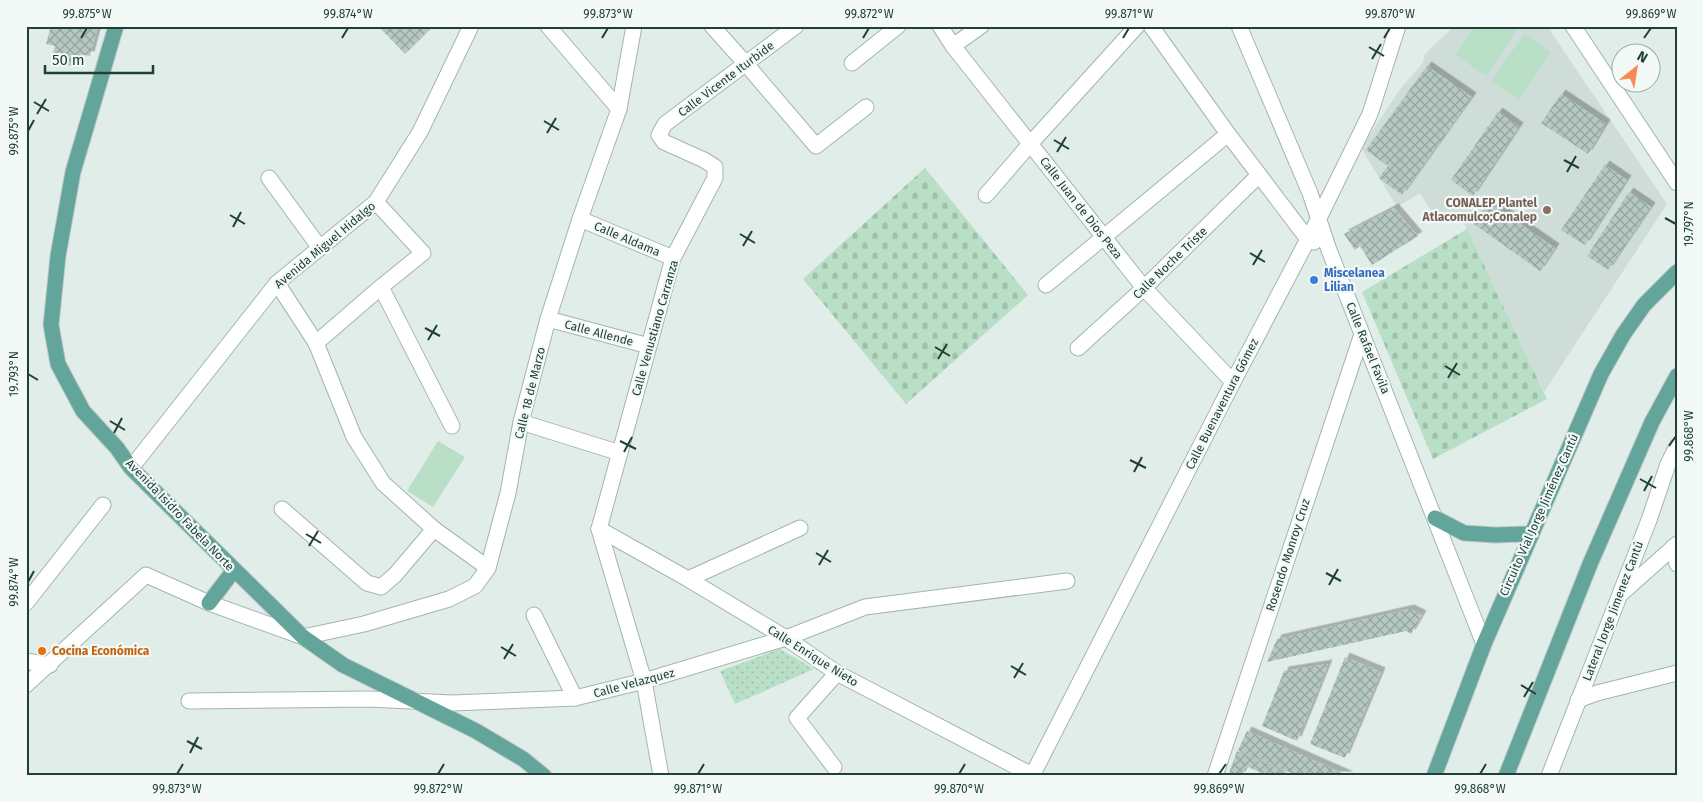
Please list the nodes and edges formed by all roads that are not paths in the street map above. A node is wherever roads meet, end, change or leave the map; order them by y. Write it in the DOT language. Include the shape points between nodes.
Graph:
graph roads {
  1 [pos="116,26"];
  2 [pos="471,26"];
  3 [pos="548,26"];
  4 [pos="634,26"];
  5 [pos="712,26"];
  6 [pos="796,26"];
  7 [pos="898,26"];
  8 [pos="940,26"];
  9 [pos="981,26"];
  10 [pos="1137,26"];
  11 [pos="1151,26"];
  12 [pos="1239,26"];
  13 [pos="1398,26"];
  14 [pos="1573,26"];
  15 [pos="953,46"];
  16 [pos="852,63"];
  17 [pos="746,64"];
  18 [pos="866,107"];
  19 [pos="619,108"];
  20 [pos="1228,134"];
  21 [pos="659,135"];
  22 [pos="1030,144"];
  23 [pos="1259,175"];
  24 [pos="269,178"];
  25 [pos="1677,183"];
  26 [pos="986,195"];
  27 [pos="376,202"];
  28 [pos="580,219"];
  29 [pos="1318,220"];
  30 [pos="1104,238"];
  31 [pos="1307,238"];
  32 [pos="320,248"];
  33 [pos="1328,250"];
  34 [pos="673,258"];
  35 [pos="1677,272"];
  36 [pos="277,283"];
  37 [pos="1046,285"];
  38 [pos="381,287"];
  39 [pos="1144,288"];
  40 [pos="548,320"];
  41 [pos="1362,334"];
  42 [pos="316,343"];
  43 [pos="649,346"];
  44 [pos="1078,348"];
  45 [pos="1677,376"];
  46 [pos="1233,382"];
  47 [pos="521,422"];
  48 [pos="452,426"];
  49 [pos="1677,446"];
  50 [pos="620,453"];
  51 [pos="131,468"];
  52 [pos="102,505"];
  53 [pos="282,509"];
  54 [pos="1435,518"];
  55 [pos="434,528"];
  56 [pos="800,528"];
  57 [pos="599,529"];
  58 [pos="1530,534"];
  59 [pos="1675,546"];
  60 [pos="1677,564"];
  61 [pos="488,568"];
  62 [pos="234,570"];
  63 [pos="688,579"];
  64 [pos="1067,581"];
  65 [pos="1619,596"];
  66 [pos="26,603"];
  67 [pos="209,603"];
  68 [pos="534,615"];
  69 [pos="303,637"];
  70 [pos="786,638"];
  71 [pos="1484,644"];
  72 [pos="26,661"];
  73 [pos="50,665"];
  74 [pos="837,673"];
  75 [pos="1677,673"];
  76 [pos="644,681"];
  77 [pos="26,685"];
  78 [pos="575,698"];
  79 [pos="1578,700"];
  80 [pos="189,701"];
  81 [pos="415,701"];
  82 [pos="834,767"];
  83 [pos="1032,775"];
  84 [pos="544,776"];
  85 [pos="660,776"];
  86 [pos="1215,776"];
  87 [pos="1434,776"];
  88 [pos="1506,776"];
  89 [pos="1549,776"];
  1 -- 51 [label="main road, Avenida Isidro Fabela Norte" via="73,172 58,256 51,325 58,364 83,411"];
  2 -- 27 [label="street, Avenida Miguel Hidalgo" via="420,132"];
  3 -- 19 [label="street"];
  4 -- 19 [label="street, Calle 18 de Marzo"];
  5 -- 17 [label="street"];
  6 -- 17 [label="street, Calle Vicente Iturbide"];
  7 -- 16 [label="street"];
  8 -- 15 [label="street, Calle Juan de Dios Peza"];
  9 -- 15 [label="street"];
  10 -- 22 [label="street"];
  11 -- 20 [label="street"];
  12 -- 29 [label="street, Calle Rafael Favila" via="1310,193"];
  13 -- 29 [label="street, Calle Buenaventura Gómez" via="1370,114"];
  14 -- 25 [label="street"];
  15 -- 22 [label="street, Calle Juan de Dios Peza"];
  17 -- 18 [label="street" via="816,146"];
  17 -- 21 [label="street, Calle Vicente Iturbide" via="665,124"];
  19 -- 28 [label="street, Calle 18 de Marzo"];
  20 -- 23 [label="street"];
  20 -- 30 [label="street"];
  21 -- 34 [label="street, Calle Venustiano Carranza" via="664,142 715,167 715,178"];
  22 -- 26 [label="street"];
  22 -- 30 [label="street, Calle Juan de Dios Peza"];
  23 -- 31 [label="street"];
  23 -- 39 [label="street, Calle Noche Triste"];
  24 -- 32 [label="street"];
  27 -- 32 [label="street, Avenida Miguel Hidalgo"];
  27 -- 38 [label="street" via="423,253"];
  28 -- 34 [label="street, Calle Aldama"];
  28 -- 40 [label="street, Calle 18 de Marzo"];
  29 -- 31 [label="street, Calle Buenaventura Gómez"];
  29 -- 33 [label="street, Calle Rafael Favila"];
  30 -- 37 [label="street"];
  30 -- 39 [label="street, Calle Juan de Dios Peza"];
  31 -- 33 [label="street"];
  31 -- 46 [label="street, Calle Buenaventura Gómez"];
  32 -- 36 [label="street, Avenida Miguel Hidalgo"];
  33 -- 41 [label="street, Calle Rafael Favila"];
  34 -- 43 [label="street, Calle Venustiano Carranza"];
  35 -- 58 [label="main road, Circuito Vial Jorge Jiménez Cantú" via="1644,305 1601,374"];
  36 -- 42 [label="street"];
  36 -- 51 [label="street, Avenida Miguel Hidalgo"];
  38 -- 42 [label="street"];
  38 -- 48 [label="street"];
  39 -- 44 [label="street, Calle Noche Triste"];
  39 -- 46 [label="street, Calle Juan de Dios Peza"];
  40 -- 43 [label="street, Calle Allende"];
  40 -- 47 [label="street, Calle 18 de Marzo"];
  41 -- 54 [label="street, Calle Rafael Favila"];
  41 -- 86 [label="street, Rosendo Monroy Cruz"];
  42 -- 55 [label="street" via="354,436 383,484"];
  43 -- 50 [label="street, Calle Venustiano Carranza"];
  45 -- 88 [label="main road" via="1652,422 1590,564"];
  46 -- 83 [label="street, Calle Buenaventura Gómez"];
  47 -- 50 [label="street"];
  47 -- 61 [label="street, Calle 18 de Marzo" via="508,493"];
  49 -- 65 [label="street, Lateral Jorge Jimenez Cantú"];
  50 -- 57 [label="street, Calle Venustiano Carranza"];
  51 -- 62 [label="main road, Avenida Isidro Fabela Norte"];
  52 -- 66 [label="street"];
  53 -- 55 [label="street" via="367,583 381,587"];
  54 -- 58 [label="main road" via="1464,533"];
  54 -- 71 [label="street, Calle Rafael Favila"];
  55 -- 61 [label="street"];
  56 -- 63 [label="street"];
  57 -- 63 [label="street, Calle Enrique Nieto"];
  57 -- 76 [label="street"];
  58 -- 71 [label="main road, Circuito Vial Jorge Jiménez Cantú"];
  59 -- 60 [label="street"];
  59 -- 65 [label="street"];
  61 -- 69 [label="street, Calle 18 de Marzo" via="475,586 449,599 364,624"];
  62 -- 67 [label="main road"];
  62 -- 69 [label="main road, Avenida Isidro Fabela Norte"];
  63 -- 70 [label="street, Calle Enrique Nieto"];
  64 -- 70 [label="street, Calle Velazquez" via="865,607"];
  65 -- 79 [label="street, Lateral Jorge Jimenez Cantú"];
  67 -- 69 [label="street"];
  67 -- 73 [label="street" via="146,575"];
  68 -- 78 [label="street"];
  69 -- 81 [label="main road, Avenida Isidro Fabela Norte" via="343,665"];
  70 -- 74 [label="street, Calle Enrique Nieto"];
  70 -- 76 [label="street, Calle Velazquez"];
  71 -- 87 [label="main road, Circuito Vial Jorge Jiménez Cantú"];
  72 -- 73 [label="street"];
  73 -- 77 [label="street"];
  74 -- 82 [label="street" via="797,718"];
  74 -- 83 [label="street, Calle Enrique Nieto"];
  75 -- 79 [label="street"];
  76 -- 78 [label="street, Calle Velazquez"];
  76 -- 85 [label="street"];
  78 -- 81 [label="street, Calle Velazquez" via="452,703"];
  79 -- 89 [label="street, Lateral Jorge Jimenez Cantú"];
  80 -- 81 [label="street, Calle Velazquez"];
  81 -- 84 [label="main road, Avenida Isidro Fabela Norte" via="476,731 523,759"];
}
